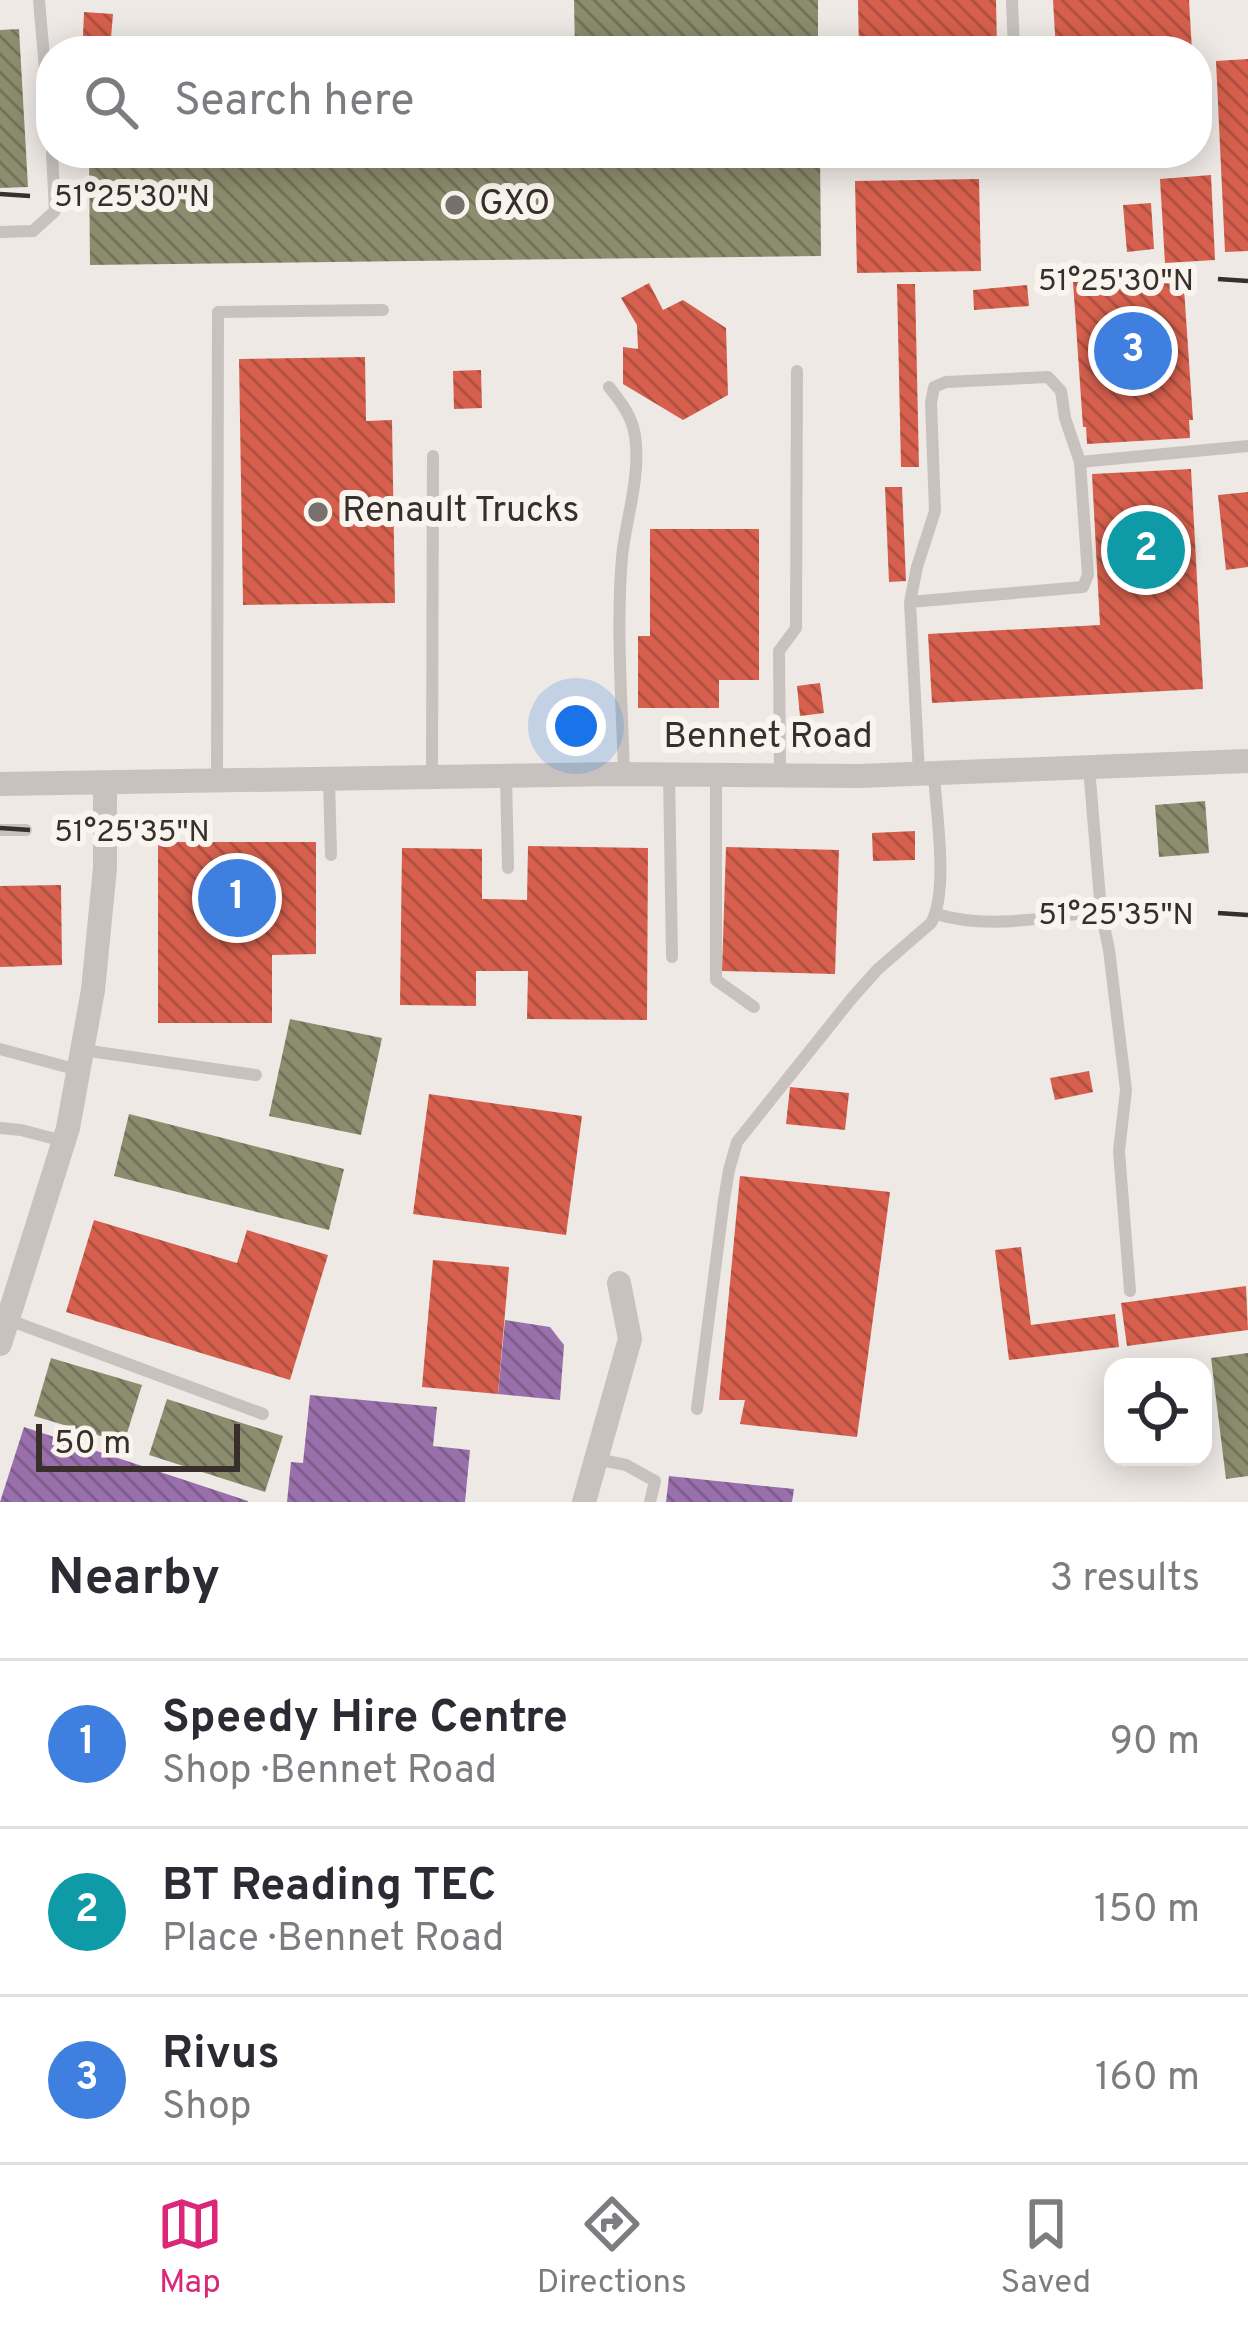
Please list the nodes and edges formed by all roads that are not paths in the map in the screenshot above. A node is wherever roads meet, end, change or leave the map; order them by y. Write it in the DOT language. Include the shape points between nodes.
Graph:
graph roads {
  1 [pos="39,0"];
  2 [pos="1012,0"];
  3 [pos="42,36"];
  4 [pos="1013,36"];
  5 [pos="53,168"];
  6 [pos="0,232"];
  7 [pos="382,310"];
  8 [pos="797,371"];
  9 [pos="609,387"];
  10 [pos="1248,446"];
  11 [pos="433,456"];
  12 [pos="1080,462"];
  13 [pos="910,602"];
  14 [pos="1248,761"];
  15 [pos="1089,767"];
  16 [pos="927,773"];
  17 [pos="624,774"];
  18 [pos="669,774"];
  19 [pos="716,775"];
  20 [pos="780,775"];
  21 [pos="506,776"];
  22 [pos="329,778"];
  23 [pos="432,778"];
  24 [pos="218,780"];
  25 [pos="0,784"];
  26 [pos="105,784"];
  27 [pos="0,830"];
  28 [pos="26,830"];
  29 [pos="331,855"];
  30 [pos="508,868"];
  31 [pos="1101,911"];
  32 [pos="936,914"];
  33 [pos="672,957"];
  34 [pos="754,1007"];
  35 [pos="0,1048"];
  36 [pos="81,1060"];
  37 [pos="256,1075"];
  38 [pos="0,1128"];
  39 [pos="64,1141"];
  40 [pos="619,1283"];
  41 [pos="1130,1291"];
  42 [pos="4,1332"];
  43 [pos="697,1409"];
  44 [pos="263,1414"];
  45 [pos="596,1459"];
  46 [pos="584,1502"];
  47 [pos="650,1502"];
  1 -- 3 [label="lane"];
  2 -- 4 [label="lane"];
  5 -- 6 [label="lane" via="55,212 34,231"];
  7 -- 24 [label="lane" via="218,312"];
  8 -- 20 [label="lane" via="796,628 779,651"];
  9 -- 17 [label="lane" via="625,408 637,454 620,607"];
  10 -- 12 [label="lane"];
  11 -- 23 [label="lane"];
  12 -- 13 [label="lane" via="1083,587"];
  12 -- 13 [label="lane" via="1061,392 1048,377 934,388 935,511"];
  13 -- 16 [label="lane"];
  14 -- 15 [label="street, Bennet Road"];
  15 -- 16 [label="street, Bennet Road"];
  15 -- 31 [label="lane"];
  16 -- 20 [label="street, Bennet Road"];
  16 -- 32 [label="lane" via="940,881"];
  17 -- 18 [label="street, Bennet Road"];
  17 -- 21 [label="street, Bennet Road"];
  18 -- 19 [label="street, Bennet Road"];
  18 -- 33 [label="lane"];
  19 -- 20 [label="street, Bennet Road"];
  19 -- 34 [label="lane" via="716,980"];
  21 -- 23 [label="street, Bennet Road"];
  21 -- 30 [label="lane"];
  22 -- 23 [label="street, Bennet Road"];
  22 -- 24 [label="street, Bennet Road"];
  22 -- 29 [label="lane"];
  24 -- 26 [label="street, Bennet Road"];
  25 -- 26 [label="street, Bennet Road"];
  26 -- 36 [label="street" via="105,868"];
  27 -- 28 [label="lane"];
  31 -- 32 [label="lane" via="989,922"];
  31 -- 41 [label="lane" via="1126,1090 1119,1151"];
  32 -- 43 [label="lane" via="852,998 737,1142"];
  35 -- 36 [label="lane"];
  36 -- 37 [label="lane"];
  36 -- 39 [label="street"];
  38 -- 39 [label="lane"];
  39 -- 42 [label="street"];
  40 -- 45 [label="street" via="630,1339"];
  42 -- 44 [label="lane"];
  45 -- 46 [label="street"];
  45 -- 47 [label="lane" via="655,1481"];
}
